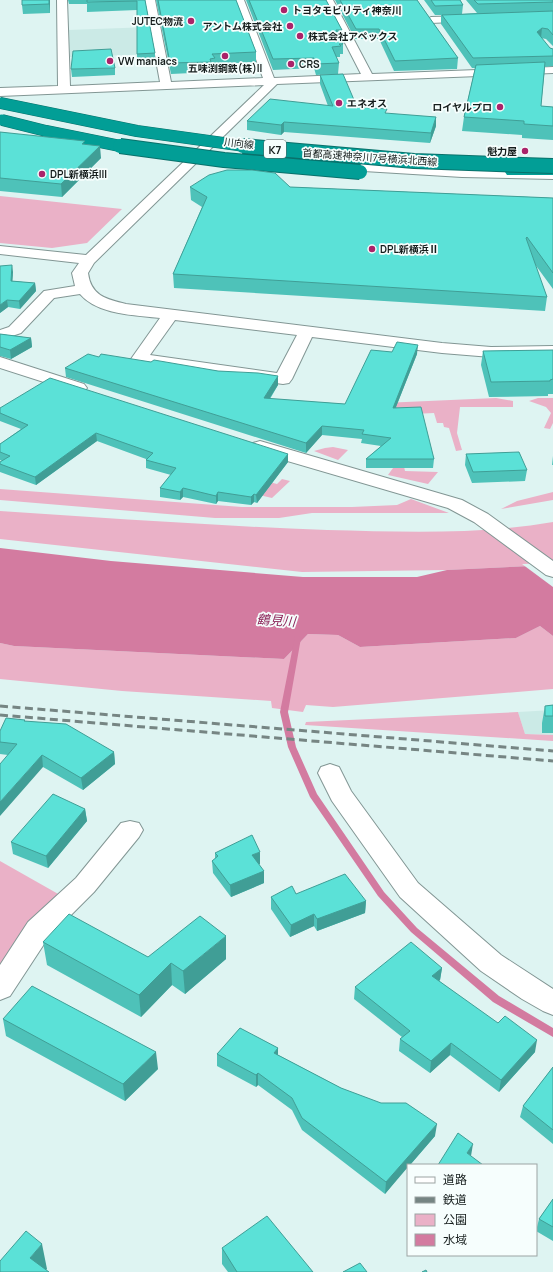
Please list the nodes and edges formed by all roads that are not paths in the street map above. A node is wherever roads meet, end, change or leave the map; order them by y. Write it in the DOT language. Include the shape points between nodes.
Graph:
graph roads {
  1 [pos="62,0"];
  2 [pos="150,0"];
  3 [pos="240,0"];
  4 [pos="328,0"];
  5 [pos="463,6"];
  6 [pos="424,10"];
  7 [pos="431,20"];
  8 [pos="439,32"];
  9 [pos="459,61"];
  10 [pos="553,70"];
  11 [pos="467,74"];
  12 [pos="368,77"];
  13 [pos="270,81"];
  14 [pos="166,86"];
  15 [pos="64,90"];
  16 [pos="0,92"];
  17 [pos="0,102"];
  18 [pos="0,113"];
  19 [pos="0,116"];
  20 [pos="0,120"];
  21 [pos="214,140"];
  22 [pos="201,152"];
  23 [pos="553,164"];
  24 [pos="553,174"];
  25 [pos="553,180"];
  26 [pos="1,252"];
  27 [pos="89,260"];
  28 [pos="83,289"];
  29 [pos="170,314"];
  30 [pos="307,331"];
  31 [pos="0,335"];
  32 [pos="553,350"];
  33 [pos="0,362"];
  34 [pos="97,394"];
  35 [pos="242,442"];
  36 [pos="553,570"];
  37 [pos="330,773"];
  38 [pos="130,830"];
  39 [pos="0,988"];
  40 [pos="553,1003"];
  1 -- 15 [label="street"];
  2 -- 14 [label="street"];
  3 -- 13 [label="street"];
  4 -- 12 [label="street"];
  5 -- 7 [label="street" via="477,19"];
  6 -- 7 [label="street"];
  7 -- 8 [label="street"];
  9 -- 11 [label="street"];
  10 -- 11 [label="street"];
  11 -- 12 [label="street"];
  12 -- 13 [label="street"];
  13 -- 14 [label="street"];
  13 -- 21 [label="street" via="271,85"];
  14 -- 15 [label="street"];
  15 -- 16 [label="street"];
  17 -- 21 [label="street, 川向線" via="106,123"];
  17 -- 23 [label="highway, 首都高速神奈川7号横浜北西線 / K7, bridge" via="133,130 268,149 410,161"];
  18 -- 24 [label="highway, 首都高速神奈川7号横浜北西線 / K7" via="122,138 246,155 405,168"];
  19 -- 22 [label="street, 川向線" via="119,141"];
  20 -- 25 [label="highway, bridge" via="80,140 186,156 297,168 400,175"];
  21 -- 22 [label="street"];
  21 -- 23 [label="street, 川向線" via="375,156"];
  22 -- 24 [label="street, 川向線" via="354,168 448,173"];
  22 -- 27 [label="street"];
  26 -- 27 [label="street"];
  27 -- 28 [label="street" via="80,273"];
  28 -- 29 [label="street" via="88,295 103,303 126,309"];
  28 -- 31 [label="street" via="49,294 15,330"];
  29 -- 30 [label="street"];
  29 -- 30 [label="street" via="139,359 283,378"];
  30 -- 32 [label="street" via="491,352"];
  33 -- 34 [label="street"];
  35 -- 36 [label="street" via="455,504 481,518"];
  37 -- 40 [label="street" via="340,795 409,890 491,963"];
  38 -- 39 [label="street" via="85,885 38,930"];
}
